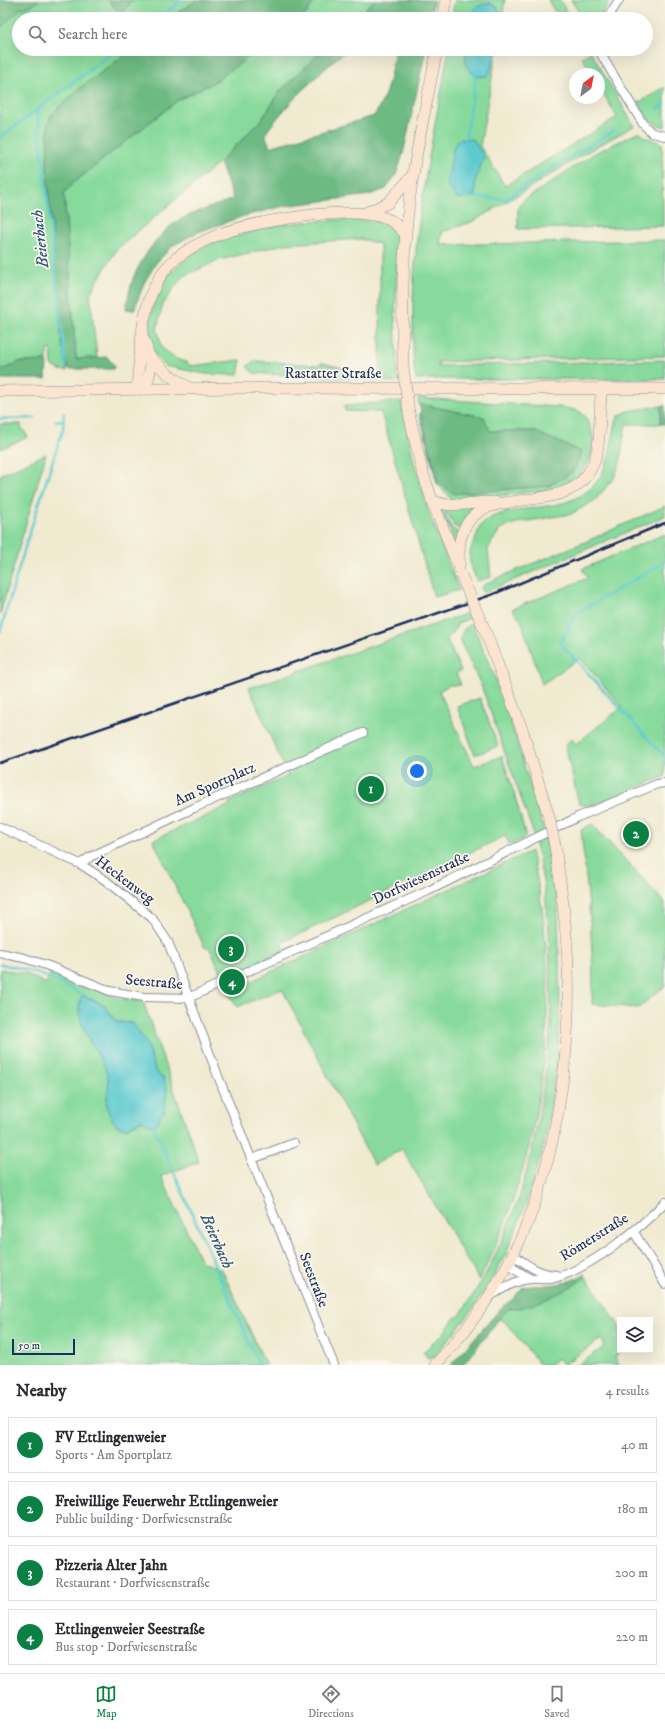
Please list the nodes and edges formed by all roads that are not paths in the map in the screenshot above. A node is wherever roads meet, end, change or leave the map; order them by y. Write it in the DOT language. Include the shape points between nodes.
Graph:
graph roads {
  1 [pos="446,0"];
  2 [pos="619,0"];
  3 [pos="443,12"];
  4 [pos="611,12"];
  5 [pos="436,56"];
  6 [pos="602,56"];
  7 [pos="665,136"];
  8 [pos="413,175"];
  9 [pos="365,213"];
  10 [pos="406,234"];
  11 [pos="143,337"];
  12 [pos="150,357"];
  13 [pos="602,388"];
  14 [pos="141,389"];
  15 [pos="191,389"];
  16 [pos="665,389"];
  17 [pos="0,390"];
  18 [pos="432,500"];
  19 [pos="504,503"];
  20 [pos="460,572"];
  21 [pos="363,733"];
  22 [pos="665,783"];
  23 [pos="0,827"];
  24 [pos="80,864"];
  25 [pos="0,953"];
  26 [pos="188,998"];
  27 [pos="294,1143"];
  28 [pos="252,1159"];
  29 [pos="665,1202"];
  30 [pos="634,1232"];
  31 [pos="512,1257"];
  32 [pos="563,1275"];
  33 [pos="531,1279"];
  34 [pos="665,1284"];
  35 [pos="488,1298"];
  36 [pos="334,1365"];
  37 [pos="435,1365"];
  1 -- 3 [label="main road"];
  2 -- 4 [label="street"];
  5 -- 8 [label="main road, Römerstraße"];
  6 -- 7 [label="street" via="642,124 652,133"];
  8 -- 9 [label="main road" via="388,203"];
  8 -- 10 [label="main road, Römerstraße"];
  9 -- 10 [label="main road" via="389,219 398,224"];
  9 -- 11 [label="main road" via="287,218 221,234 195,246 163,271 144,315"];
  10 -- 18 [label="main road, Römerstraße, bridge" via="402,307 403,366 409,413 421,467"];
  11 -- 12 [label="main road"];
  11 -- 14 [label="main road"];
  12 -- 14 [label="main road" via="150,377"];
  12 -- 15 [label="main road" via="164,371"];
  13 -- 15 [label="main road, Rastatter Straße"];
  13 -- 16 [label="main road, Rastatter Straße"];
  13 -- 19 [label="main road" via="599,405 599,446 583,480 567,491 544,498"];
  14 -- 15 [label="main road, Rastatter Straße"];
  14 -- 17 [label="main road, Rastatter Straße"];
  18 -- 19 [label="main road" via="448,504"];
  18 -- 20 [label="main road, Römerstraße"];
  19 -- 20 [label="main road" via="477,512 469,522 460,540"];
  20 -- 31 [label="main road, Römerstraße, bridge" via="523,732 549,817 566,927 568,1016 560,1098 545,1168"];
  21 -- 24 [label="street, Am Sportplatz" via="194,808"];
  22 -- 26 [label="street, Dorfwiesenstraße" via="578,817 428,891"];
  23 -- 24 [label="street, Heckenweg"];
  24 -- 26 [label="street, Heckenweg" via="105,880 152,918 168,942"];
  25 -- 26 [label="street, Seestraße" via="46,965 110,991 144,997"];
  26 -- 28 [label="street, Seestraße"];
  27 -- 28 [label="street"];
  28 -- 36 [label="street, Seestraße"];
  29 -- 30 [label="street, Römerstraße"];
  30 -- 32 [label="street, Römerstraße"];
  30 -- 34 [label="street"];
  31 -- 32 [label="street" via="540,1272"];
  31 -- 33 [label="street" via="514,1269"];
  31 -- 35 [label="main road, Römerstraße"];
  32 -- 33 [label="street, Römerstraße" via="552,1279"];
  33 -- 35 [label="street, Römerstraße" via="516,1281"];
  35 -- 37 [label="main road, Römerstraße"];
}
